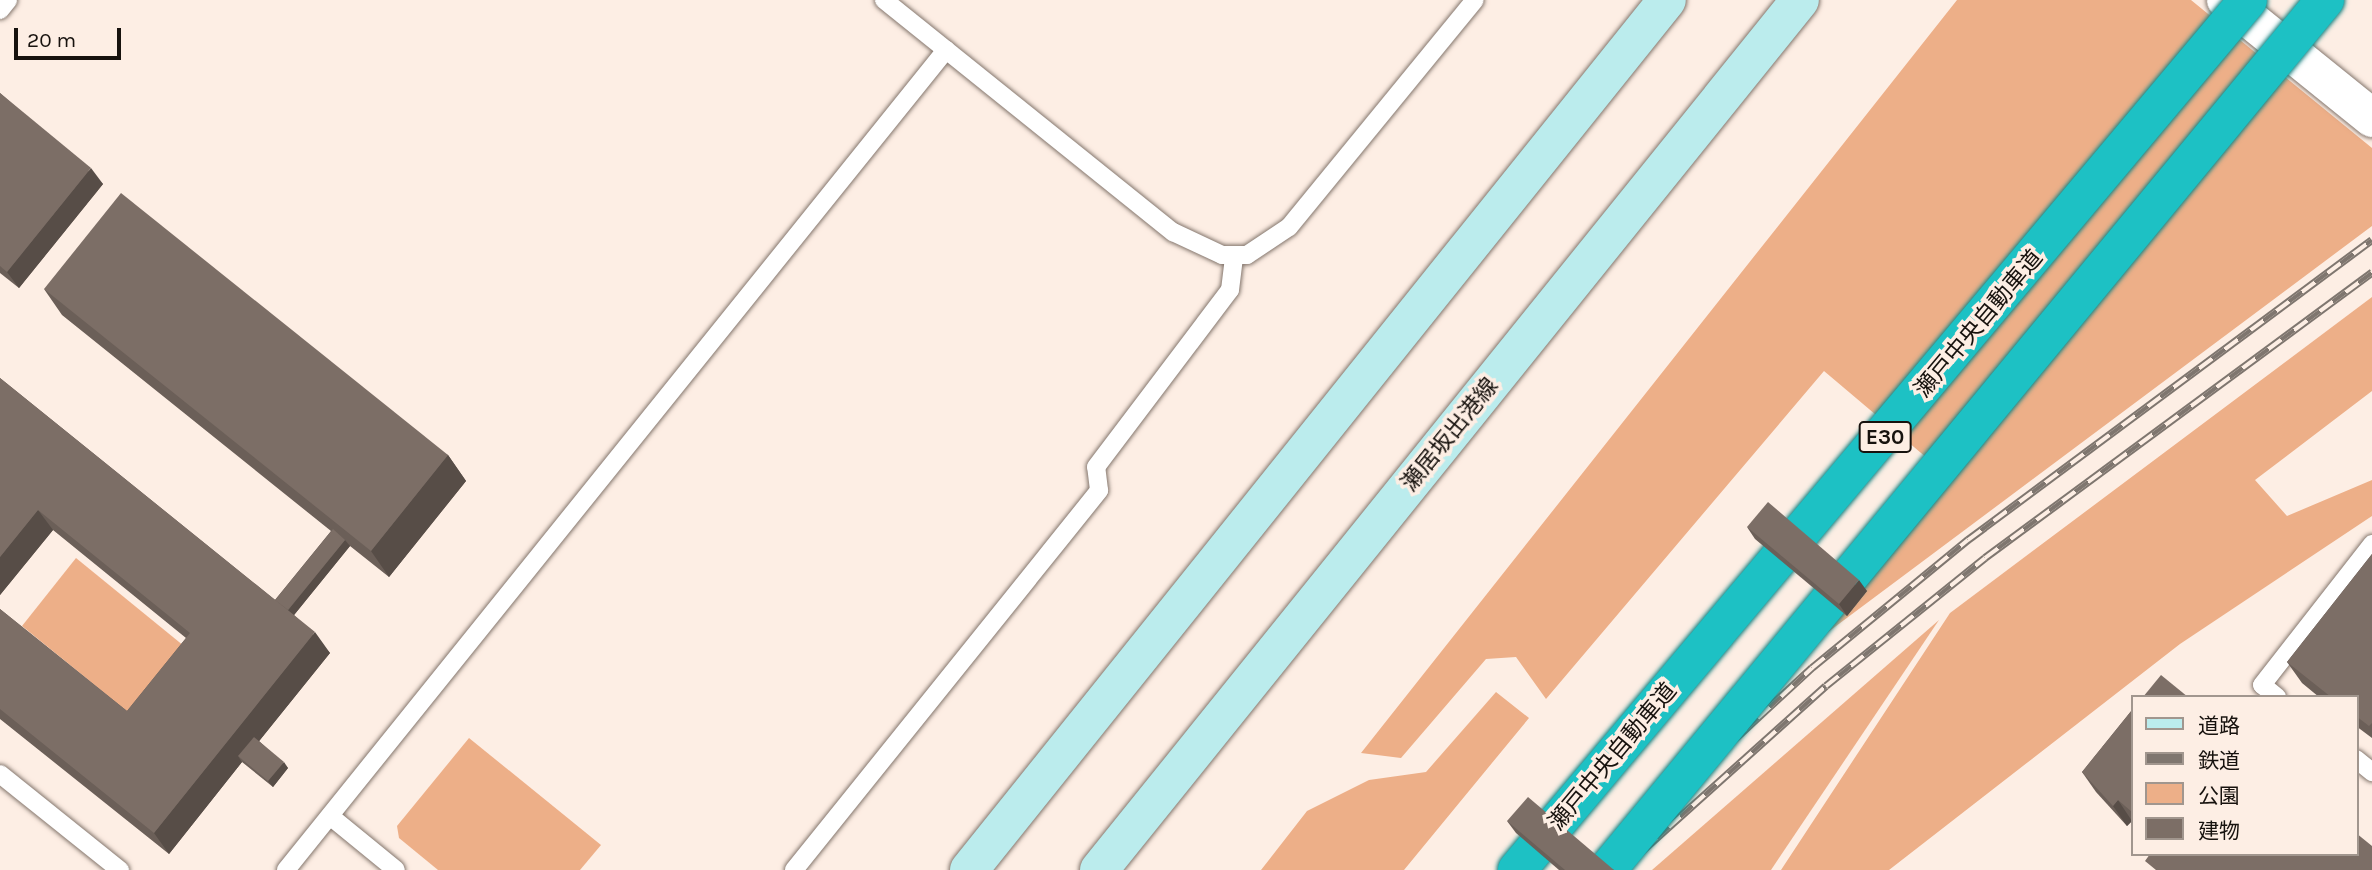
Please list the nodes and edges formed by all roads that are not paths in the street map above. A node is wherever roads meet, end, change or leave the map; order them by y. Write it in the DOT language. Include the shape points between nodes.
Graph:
graph roads {
  1 [pos="8,0"];
  2 [pos="884,0"];
  3 [pos="1475,0"];
  4 [pos="1667,0"];
  5 [pos="1800,0"];
  6 [pos="2226,0"];
  7 [pos="2248,0"];
  8 [pos="2325,0"];
  9 [pos="0,10"];
  10 [pos="946,50"];
  11 [pos="2372,118"];
  12 [pos="1234,255"];
  13 [pos="2372,544"];
  14 [pos="2274,695"];
  15 [pos="0,774"];
  16 [pos="330,816"];
  17 [pos="120,870"];
  18 [pos="286,870"];
  19 [pos="396,870"];
  20 [pos="794,870"];
  21 [pos="969,870"];
  22 [pos="1099,870"];
  23 [pos="1517,870"];
  24 [pos="1607,870"];
  1 -- 9 [label="lane"];
  2 -- 10 [label="lane"];
  3 -- 12 [label="lane" via="1289,227 1263,249"];
  4 -- 21 [label="main road"];
  5 -- 22 [label="main road, 瀬居坂出港線"];
  6 -- 11 [label="street"];
  7 -- 23 [label="highway, 瀬戸中央自動車道 / E30, bridge"];
  8 -- 24 [label="highway, E30, bridge"];
  10 -- 12 [label="lane" via="1173,232"];
  10 -- 16 [label="lane"];
  12 -- 20 [label="lane" via="1230,290 1096,467 1099,490"];
  13 -- 14 [label="lane" via="2262,685"];
  15 -- 17 [label="lane"];
  16 -- 18 [label="lane"];
  16 -- 19 [label="lane"];
}
